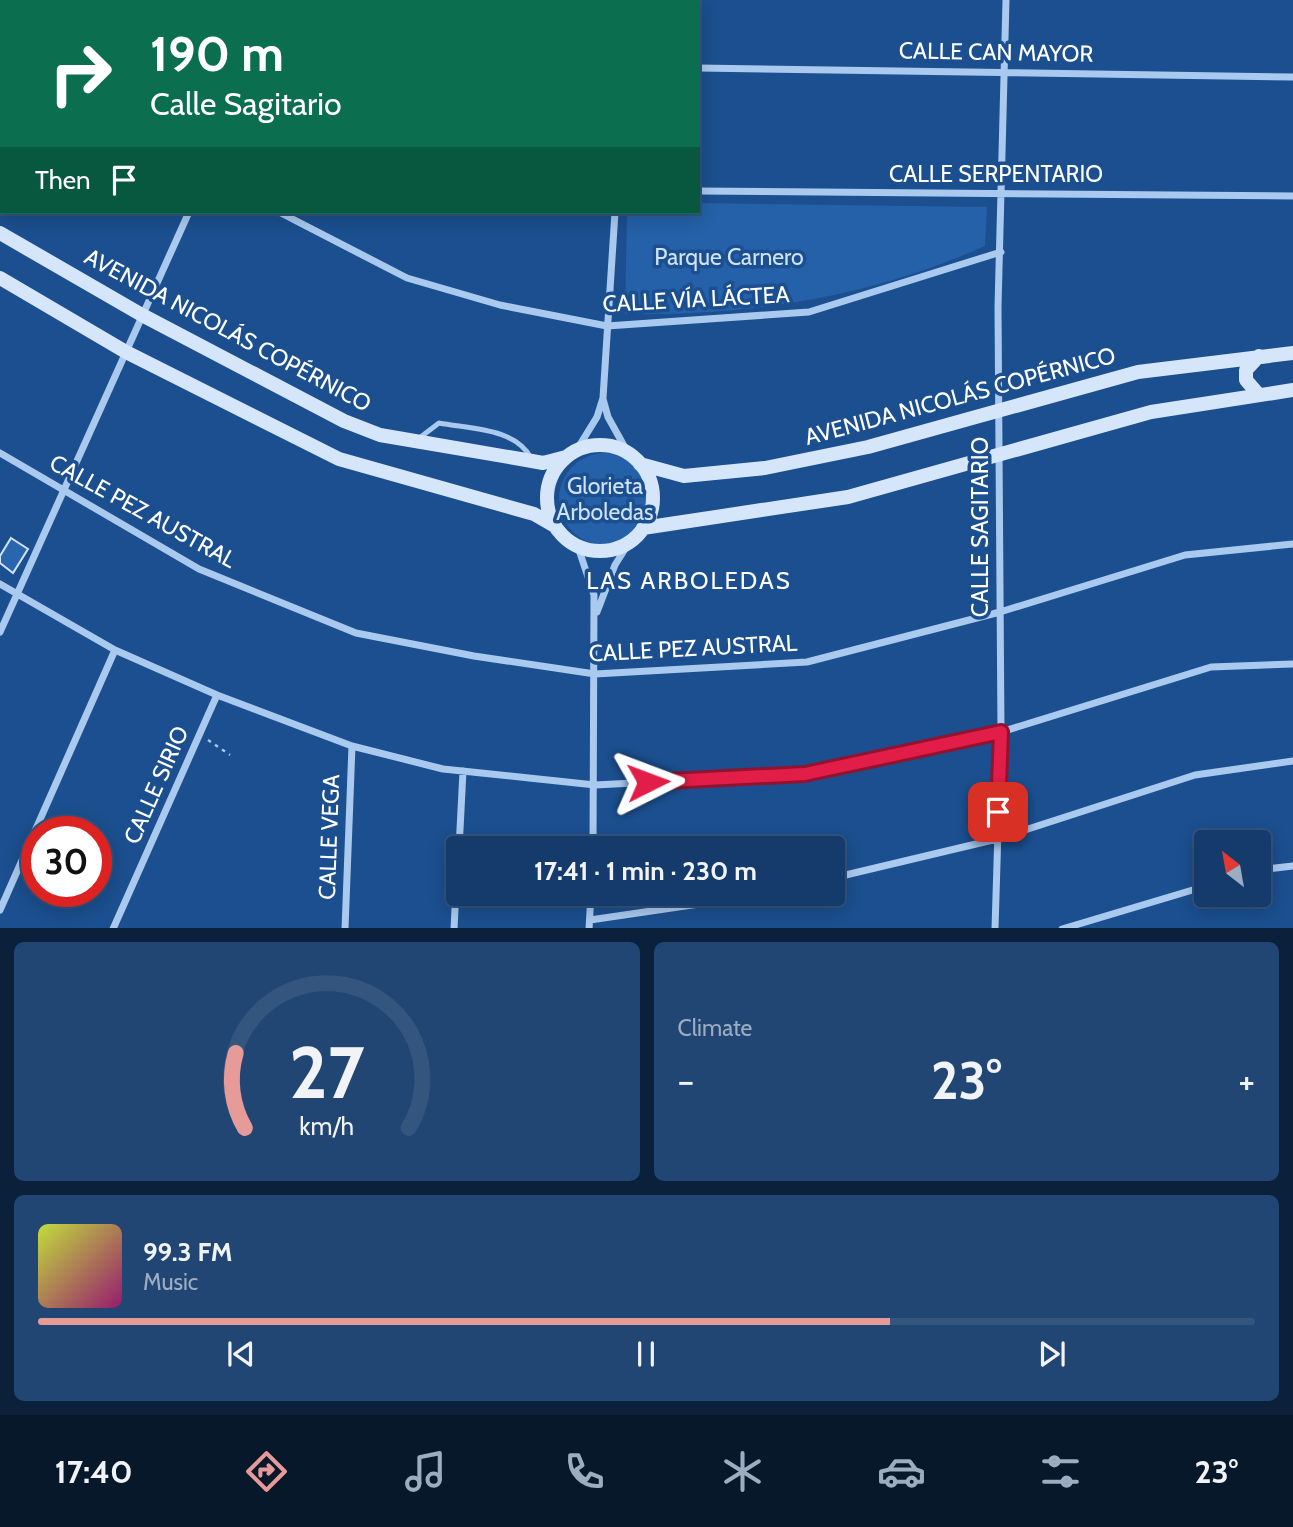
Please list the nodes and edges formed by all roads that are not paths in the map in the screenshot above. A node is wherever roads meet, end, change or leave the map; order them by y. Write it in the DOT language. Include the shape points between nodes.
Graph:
graph roads {
  1 [pos="1006,0"];
  2 [pos="700,68"];
  3 [pos="1005,71"];
  4 [pos="1293,77"];
  5 [pos="700,191"];
  6 [pos="1003,194"];
  7 [pos="1293,196"];
  8 [pos="188,214"];
  9 [pos="283,214"];
  10 [pos="615,214"];
  11 [pos="0,233"];
  12 [pos="1002,252"];
  13 [pos="0,278"];
  14 [pos="142,314"];
  15 [pos="607,326"];
  16 [pos="126,352"];
  17 [pos="1293,352"];
  18 [pos="1259,356"];
  19 [pos="1293,390"];
  20 [pos="1258,394"];
  21 [pos="603,398"];
  22 [pos="999,413"];
  23 [pos="416,441"];
  24 [pos="0,453"];
  25 [pos="628,453"];
  26 [pos="571,454"];
  27 [pos="997,457"];
  28 [pos="533,461"];
  29 [pos="640,464"];
  30 [pos="65,490"];
  31 [pos="553,525"];
  32 [pos="643,528"];
  33 [pos="630,541"];
  34 [pos="1293,544"];
  35 [pos="578,547"];
  36 [pos="0,584"];
  37 [pos="17,593"];
  38 [pos="1000,612"];
  39 [pos="595,620"];
  40 [pos="0,632"];
  41 [pos="116,650"];
  42 [pos="1293,664"];
  43 [pos="595,674"];
  44 [pos="217,695"];
  45 [pos="1001,732"];
  46 [pos="352,746"];
  47 [pos="1293,761"];
  48 [pos="463,771"];
  49 [pos="596,785"];
  50 [pos="459,836"];
  51 [pos="594,836"];
  52 [pos="997,839"];
  53 [pos="1293,866"];
  54 [pos="1271,869"];
  55 [pos="845,875"];
  56 [pos="1194,890"];
  57 [pos="455,906"];
  58 [pos="591,906"];
  59 [pos="697,906"];
  60 [pos="0,910"];
  61 [pos="590,924"];
  62 [pos="113,928"];
  63 [pos="345,928"];
  64 [pos="454,928"];
  65 [pos="995,928"];
  66 [pos="1065,928"];
  1 -- 3 [label="street, CALLE SAGITARIO"];
  2 -- 3 [label="street, CALLE CAN MAYOR"];
  3 -- 4 [label="street, CALLE CAN MAYOR"];
  3 -- 6 [label="street, CALLE SAGITARIO"];
  5 -- 6 [label="street, CALLE SERPENTARIO"];
  6 -- 7 [label="street, CALLE SERPENTARIO"];
  6 -- 12 [label="street, CALLE SAGITARIO"];
  8 -- 14 [label="street"];
  9 -- 15 [label="street, CALLE VÍA LÁCTEA" via="407,278 500,305"];
  10 -- 15 [label="street"];
  11 -- 14 [label="main road, AVENIDA NICOLÁS COPÉRNICO"];
  12 -- 15 [label="street, CALLE VÍA LÁCTEA" via="809,312"];
  12 -- 22 [label="street, CALLE SAGITARIO"];
  13 -- 16 [label="main road"];
  14 -- 16 [label="street"];
  14 -- 23 [label="main road, AVENIDA NICOLÁS COPÉRNICO" via="344,421 380,435"];
  15 -- 21 [label="street"];
  16 -- 30 [label="street"];
  16 -- 31 [label="main road" via="340,459 534,514"];
  17 -- 18 [label="main road, AVENIDA NICOLÁS COPÉRNICO"];
  18 -- 20 [label="main road" via="1251,362 1246,380"];
  18 -- 22 [label="main road, AVENIDA NICOLÁS COPÉRNICO" via="1138,372"];
  19 -- 20 [label="main road"];
  20 -- 27 [label="main road" via="1151,412"];
  21 -- 25 [label="street"];
  21 -- 26 [label="street" via="597,417"];
  22 -- 27 [label="street, CALLE SAGITARIO"];
  22 -- 29 [label="main road, AVENIDA NICOLÁS COPÉRNICO" via="765,468 684,477"];
  23 -- 28 [label="main road, AVENIDA NICOLÁS COPÉRNICO"];
  23 -- 28 [label="lane" via="439,424 514,438"];
  24 -- 30 [label="street, CALLE PEZ AUSTRAL"];
  25 -- 26 [label="main road" via="597,445"];
  25 -- 29 [label="main road"];
  26 -- 28 [label="main road, AVENIDA NICOLÁS COPÉRNICO" via="543,463"];
  26 -- 31 [label="main road" via="554,471 547,489"];
  27 -- 32 [label="main road" via="848,497"];
  27 -- 38 [label="street, CALLE SAGITARIO"];
  29 -- 32 [label="main road" via="653,495"];
  30 -- 37 [label="street"];
  30 -- 43 [label="street, CALLE PEZ AUSTRAL" via="199,569 356,633"];
  31 -- 35 [label="main road"];
  32 -- 33 [label="main road"];
  33 -- 35 [label="main road" via="614,549"];
  33 -- 39 [label="street" via="615,565"];
  34 -- 38 [label="street, CALLE PEZ AUSTRAL" via="1185,555"];
  35 -- 39 [label="street" via="594,595"];
  36 -- 37 [label="street"];
  37 -- 40 [label="street"];
  37 -- 41 [label="street"];
  38 -- 43 [label="street, CALLE PEZ AUSTRAL" via="807,662"];
  38 -- 45 [label="street, CALLE SAGITARIO"];
  39 -- 43 [label="street"];
  41 -- 44 [label="street"];
  41 -- 60 [label="street"];
  42 -- 45 [label="street" via="1211,667"];
  43 -- 49 [label="street"];
  44 -- 46 [label="street"];
  44 -- 62 [label="street, CALLE SIRIO"];
  45 -- 49 [label="street" via="805,774"];
  45 -- 52 [label="street, CALLE SAGITARIO"];
  46 -- 48 [label="street"];
  46 -- 63 [label="street, CALLE VEGA"];
  47 -- 52 [label="street" via="1195,775"];
  48 -- 49 [label="street"];
  48 -- 50 [label="street"];
  49 -- 51 [label="street"];
  52 -- 55 [label="street"];
  52 -- 65 [label="street, CALLE SAGITARIO"];
  53 -- 54 [label="street"];
  56 -- 66 [label="street"];
  57 -- 64 [label="street"];
  58 -- 61 [label="street"];
  59 -- 61 [label="street"];
}
